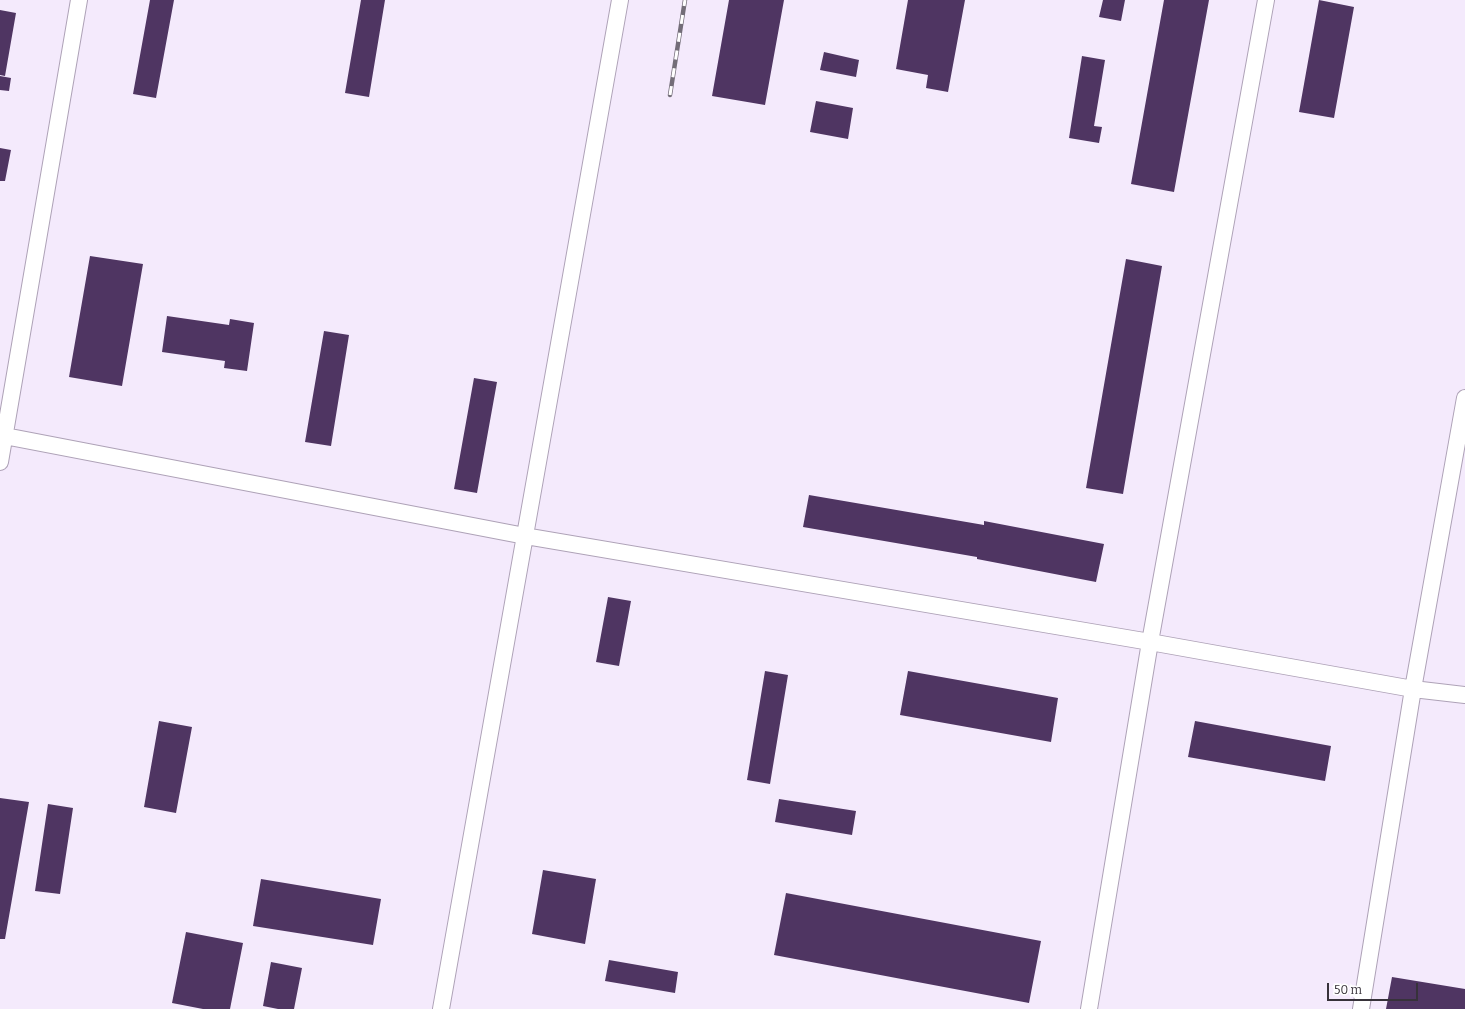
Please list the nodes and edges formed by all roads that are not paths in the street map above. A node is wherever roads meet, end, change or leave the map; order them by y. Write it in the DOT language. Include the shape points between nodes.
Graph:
graph roads {
  1 [pos="79,0"];
  2 [pos="620,0"];
  3 [pos="1266,0"];
  4 [pos="1465,398"];
  5 [pos="2,436"];
  6 [pos="0,462"];
  7 [pos="525,536"];
  8 [pos="1150,642"];
  9 [pos="1413,690"];
  10 [pos="1465,694"];
  11 [pos="441,1009"];
  12 [pos="1089,1009"];
  13 [pos="1361,1009"];
  1 -- 5 [label="lane"];
  2 -- 7 [label="lane"];
  3 -- 8 [label="lane"];
  4 -- 9 [label="lane"];
  5 -- 6 [label="lane"];
  5 -- 7 [label="lane"];
  7 -- 8 [label="lane"];
  7 -- 11 [label="lane"];
  8 -- 9 [label="lane"];
  8 -- 12 [label="lane"];
  9 -- 10 [label="lane"];
  9 -- 13 [label="lane"];
}
